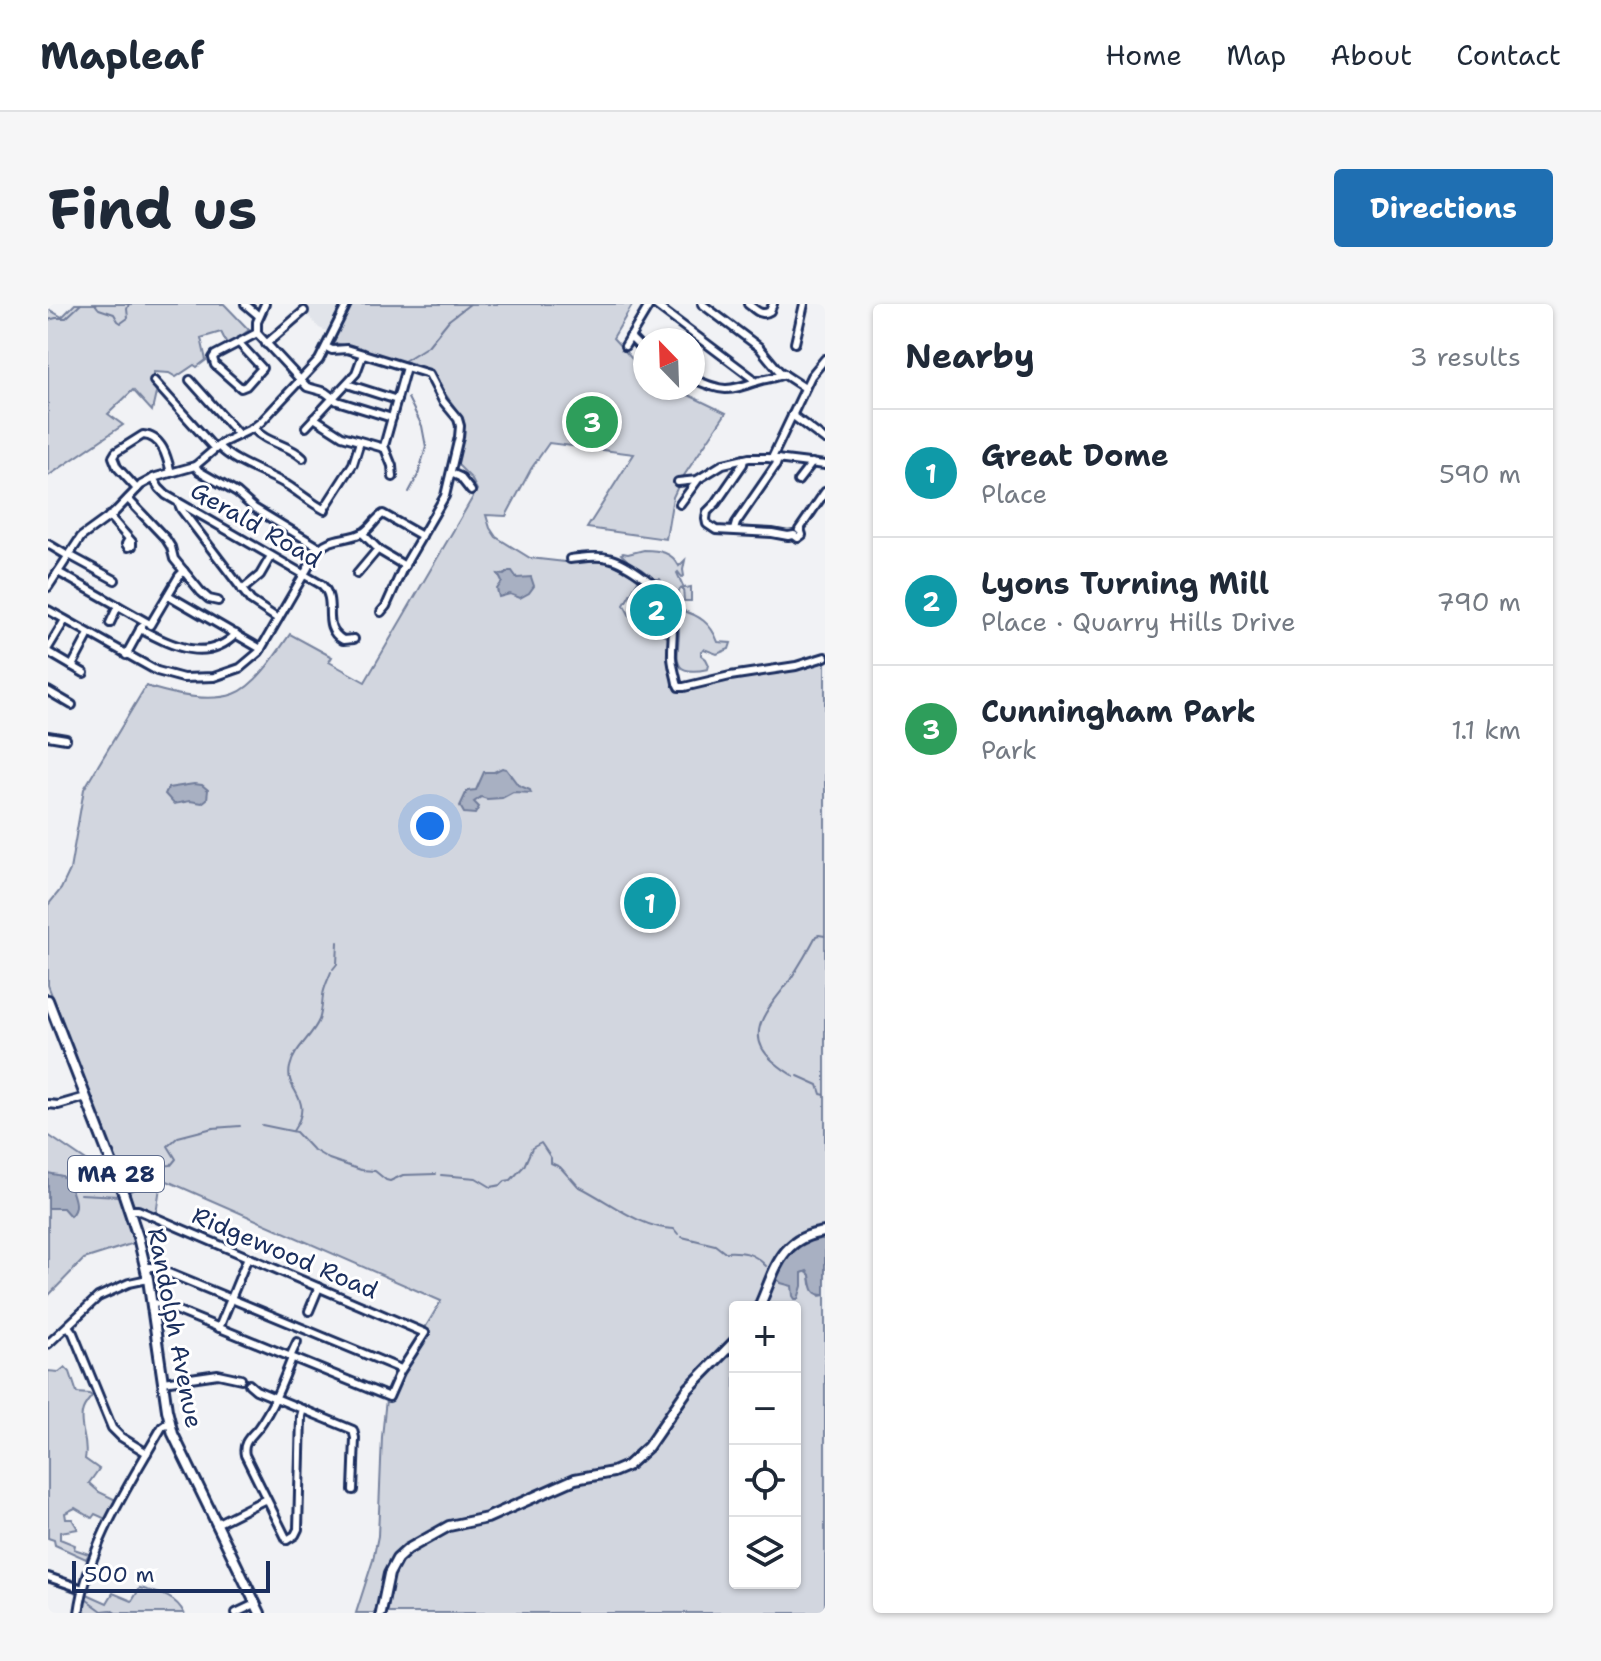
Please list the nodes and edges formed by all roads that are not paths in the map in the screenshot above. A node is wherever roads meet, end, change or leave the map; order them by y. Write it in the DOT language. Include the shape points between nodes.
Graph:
graph roads {
  1 [pos="245,304"];
  2 [pos="265,304"];
  3 [pos="347,304"];
  4 [pos="652,304"];
  5 [pos="702,304"];
  6 [pos="748,304"];
  7 [pos="773,304"];
  8 [pos="804,304"];
  9 [pos="304,311"];
  10 [pos="259,316"];
  11 [pos="257,333"];
  12 [pos="630,337"];
  13 [pos="633,340"];
  14 [pos="239,343"];
  15 [pos="795,343"];
  16 [pos="266,344"];
  17 [pos="625,346"];
  18 [pos="326,347"];
  19 [pos="771,347"];
  20 [pos="763,351"];
  21 [pos="363,354"];
  22 [pos="825,359"];
  23 [pos="406,367"];
  24 [pos="784,374"];
  25 [pos="190,380"];
  26 [pos="154,381"];
  27 [pos="300,381"];
  28 [pos="755,382"];
  29 [pos="347,384"];
  30 [pos="705,384"];
  31 [pos="805,388"];
  32 [pos="333,399"];
  33 [pos="397,400"];
  34 [pos="792,415"];
  35 [pos="314,418"];
  36 [pos="392,418"];
  37 [pos="306,427"];
  38 [pos="253,428"];
  39 [pos="239,435"];
  40 [pos="825,440"];
  41 [pos="360,442"];
  42 [pos="217,448"];
  43 [pos="384,448"];
  44 [pos="303,458"];
  45 [pos="744,459"];
  46 [pos="775,459"];
  47 [pos="812,463"];
  48 [pos="825,465"];
  49 [pos="195,466"];
  50 [pos="171,473"];
  51 [pos="451,473"];
  52 [pos="703,475"];
  53 [pos="393,477"];
  54 [pos="153,478"];
  55 [pos="798,481"];
  56 [pos="678,482"];
  57 [pos="137,489"];
  58 [pos="471,491"];
  59 [pos="825,492"];
  60 [pos="128,499"];
  61 [pos="178,502"];
  62 [pos="680,504"];
  63 [pos="109,516"];
  64 [pos="734,530"];
  65 [pos="362,533"];
  66 [pos="422,536"];
  67 [pos="129,539"];
  68 [pos="48,544"];
  69 [pos="320,548"];
  70 [pos="378,549"];
  71 [pos="69,555"];
  72 [pos="271,556"];
  73 [pos="570,559"];
  74 [pos="405,566"];
  75 [pos="184,571"];
  76 [pos="58,572"];
  77 [pos="304,574"];
  78 [pos="357,574"];
  79 [pos="115,580"];
  80 [pos="48,587"];
  81 [pos="242,590"];
  82 [pos="168,595"];
  83 [pos="218,601"];
  84 [pos="118,606"];
  85 [pos="48,610"];
  86 [pos="381,612"];
  87 [pos="278,619"];
  88 [pos="65,620"];
  89 [pos="110,623"];
  90 [pos="147,623"];
  91 [pos="143,630"];
  92 [pos="89,634"];
  93 [pos="236,634"];
  94 [pos="354,639"];
  95 [pos="261,649"];
  96 [pos="48,650"];
  97 [pos="126,655"];
  98 [pos="825,655"];
  99 [pos="72,666"];
  100 [pos="84,673"];
  101 [pos="48,691"];
  102 [pos="72,705"];
  103 [pos="48,736"];
  104 [pos="66,739"];
  105 [pos="48,1000"];
  106 [pos="52,1017"];
  107 [pos="86,1096"];
  108 [pos="48,1104"];
  109 [pos="130,1210"];
  110 [pos="825,1232"];
  111 [pos="248,1257"];
  112 [pos="146,1267"];
  113 [pos="148,1279"];
  114 [pos="319,1287"];
  115 [pos="230,1298"];
  116 [pos="761,1301"];
  117 [pos="152,1303"];
  118 [pos="309,1311"];
  119 [pos="68,1326"];
  120 [pos="219,1328"];
  121 [pos="297,1342"];
  122 [pos="48,1344"];
  123 [pos="729,1347"];
  124 [pos="291,1357"];
  125 [pos="401,1369"];
  126 [pos="241,1379"];
  127 [pos="163,1382"];
  128 [pos="249,1384"];
  129 [pos="275,1397"];
  130 [pos="303,1409"];
  131 [pos="170,1424"];
  132 [pos="147,1453"];
  133 [pos="353,1490"];
  134 [pos="266,1499"];
  135 [pos="216,1524"];
  136 [pos="48,1577"];
  137 [pos="83,1589"];
  138 [pos="255,1604"];
  139 [pos="79,1613"];
  140 [pos="236,1613"];
  141 [pos="260,1613"];
  142 [pos="381,1613"];
  1 -- 10 [label="street"];
  2 -- 10 [label="street"];
  3 -- 18 [label="street"];
  4 -- 12 [label="street"];
  4 -- 28 [label="street"];
  5 -- 20 [label="street"];
  6 -- 7 [label="street" via="764,314"];
  8 -- 15 [label="street"];
  9 -- 16 [label="street"];
  10 -- 11 [label="street"];
  11 -- 14 [label="street"];
  11 -- 16 [label="street"];
  12 -- 13 [label="street"];
  12 -- 17 [label="street"];
  14 -- 14 [label="street" via="213,358 238,387 244,387 262,367"];
  16 -- 27 [label="street"];
  18 -- 21 [label="street"];
  18 -- 27 [label="street"];
  19 -- 20 [label="street"];
  20 -- 24 [label="street"];
  21 -- 23 [label="street"];
  21 -- 29 [label="street"];
  22 -- 31 [label="street"];
  23 -- 33 [label="street"];
  23 -- 51 [label="street" via="430,375 458,419"];
  24 -- 28 [label="street"];
  24 -- 31 [label="street"];
  25 -- 39 [label="street"];
  26 -- 42 [label="street"];
  27 -- 32 [label="street"];
  27 -- 38 [label="street"];
  28 -- 30 [label="street" via="738,389"];
  29 -- 32 [label="street"];
  29 -- 33 [label="street"];
  31 -- 34 [label="street"];
  32 -- 35 [label="street"];
  32 -- 36 [label="street"];
  33 -- 36 [label="street"];
  34 -- 40 [label="street"];
  34 -- 46 [label="street"];
  35 -- 37 [label="street"];
  35 -- 41 [label="street"];
  36 -- 43 [label="street"];
  38 -- 39 [label="street"];
  38 -- 44 [label="street"];
  39 -- 42 [label="street"];
  41 -- 42 [label="street" via="355,460 324,510"];
  41 -- 43 [label="street"];
  42 -- 49 [label="street"];
  43 -- 53 [label="street"];
  45 -- 46 [label="street"];
  45 -- 52 [label="street"];
  45 -- 64 [label="street" via="706,516 713,529"];
  46 -- 47 [label="street"];
  46 -- 64 [label="street"];
  47 -- 48 [label="street"];
  47 -- 55 [label="street"];
  49 -- 50 [label="street"];
  49 -- 69 [label="street"];
  50 -- 54 [label="street"];
  50 -- 57 [label="street" via="162,447 150,435 141,435 113,457"];
  51 -- 58 [label="street"];
  51 -- 66 [label="street" via="445,496"];
  52 -- 56 [label="street"];
  52 -- 62 [label="street"];
  54 -- 57 [label="street"];
  54 -- 61 [label="street, Gerald Road"];
  57 -- 60 [label="street"];
  59 -- 64 [label="street" via="797,532 788,536"];
  60 -- 63 [label="street"];
  60 -- 75 [label="street" via="166,539"];
  61 -- 72 [label="street, Gerald Road"];
  61 -- 81 [label="street"];
  63 -- 67 [label="street"];
  63 -- 71 [label="street" via="85,533"];
  65 -- 66 [label="street" via="383,514"];
  65 -- 69 [label="street"];
  65 -- 70 [label="street"];
  66 -- 74 [label="street"];
  68 -- 71 [label="street"];
  69 -- 77 [label="street"];
  70 -- 74 [label="street"];
  70 -- 78 [label="street"];
  71 -- 76 [label="street"];
  71 -- 79 [label="street"];
  72 -- 77 [label="street, Gerald Road"];
  72 -- 81 [label="street"];
  73 -- 98 [label="street" via="611,559 661,592 672,615 679,687 796,666"];
  74 -- 86 [label="street"];
  75 -- 82 [label="street"];
  75 -- 83 [label="street" via="204,596"];
  76 -- 80 [label="street"];
  76 -- 84 [label="street"];
  77 -- 87 [label="street"];
  77 -- 94 [label="street, Gerald Road" via="329,592 335,635"];
  81 -- 87 [label="street"];
  82 -- 90 [label="street"];
  82 -- 93 [label="street"];
  84 -- 89 [label="street"];
  84 -- 90 [label="street"];
  85 -- 88 [label="street"];
  87 -- 95 [label="street"];
  88 -- 92 [label="street"];
  88 -- 96 [label="street"];
  90 -- 91 [label="street"];
  91 -- 93 [label="street" via="172,646 194,650 218,646"];
  91 -- 97 [label="street"];
  92 -- 97 [label="street"];
  92 -- 99 [label="street"];
  93 -- 95 [label="street"];
  95 -- 97 [label="street" via="240,668 198,679 165,674"];
  96 -- 99 [label="street"];
  99 -- 100 [label="street"];
  101 -- 102 [label="street"];
  103 -- 104 [label="street"];
  105 -- 106 [label="main road, Randolph Avenue / MA 28"];
  106 -- 107 [label="main road, Randolph Avenue / MA 28"];
  107 -- 108 [label="street"];
  107 -- 109 [label="main road, Randolph Avenue / MA 28"];
  109 -- 111 [label="street, Ridgewood Road"];
  109 -- 112 [label="main road, Randolph Avenue / MA 28"];
  110 -- 116 [label="main road" via="804,1237 785,1251"];
  111 -- 114 [label="street, Ridgewood Road"];
  111 -- 115 [label="street"];
  112 -- 113 [label="main road, Randolph Avenue / MA 28"];
  112 -- 115 [label="street"];
  113 -- 117 [label="main road, Randolph Avenue / MA 28"];
  113 -- 119 [label="street" via="100,1296"];
  114 -- 118 [label="street"];
  114 -- 125 [label="street, Ridgewood Road" via="425,1333"];
  115 -- 120 [label="street"];
  115 -- 125 [label="street"];
  117 -- 120 [label="street"];
  117 -- 127 [label="main road, Randolph Avenue / MA 28"];
  119 -- 122 [label="street"];
  119 -- 132 [label="street" via="110,1426"];
  120 -- 124 [label="street"];
  121 -- 124 [label="street"];
  123 -- 142 [label="main road" via="627,1466 570,1481 491,1517 449,1526 408,1549 389,1572"];
  124 -- 125 [label="street" via="389,1397"];
  124 -- 129 [label="street"];
  126 -- 127 [label="street" via="218,1374"];
  127 -- 131 [label="main road, Randolph Avenue / MA 28"];
  128 -- 129 [label="street"];
  129 -- 130 [label="street"];
  129 -- 134 [label="street" via="243,1449"];
  130 -- 133 [label="street" via="354,1431"];
  130 -- 134 [label="street" via="295,1535 287,1540"];
  131 -- 132 [label="street"];
  131 -- 135 [label="main road, Randolph Avenue / MA 28"];
  132 -- 137 [label="street" via="108,1524"];
  134 -- 135 [label="street"];
  135 -- 138 [label="main road, Randolph Avenue / MA 28"];
  136 -- 137 [label="street"];
  137 -- 139 [label="street"];
  138 -- 140 [label="street"];
  138 -- 141 [label="main road, Randolph Avenue / MA 28"];
}
